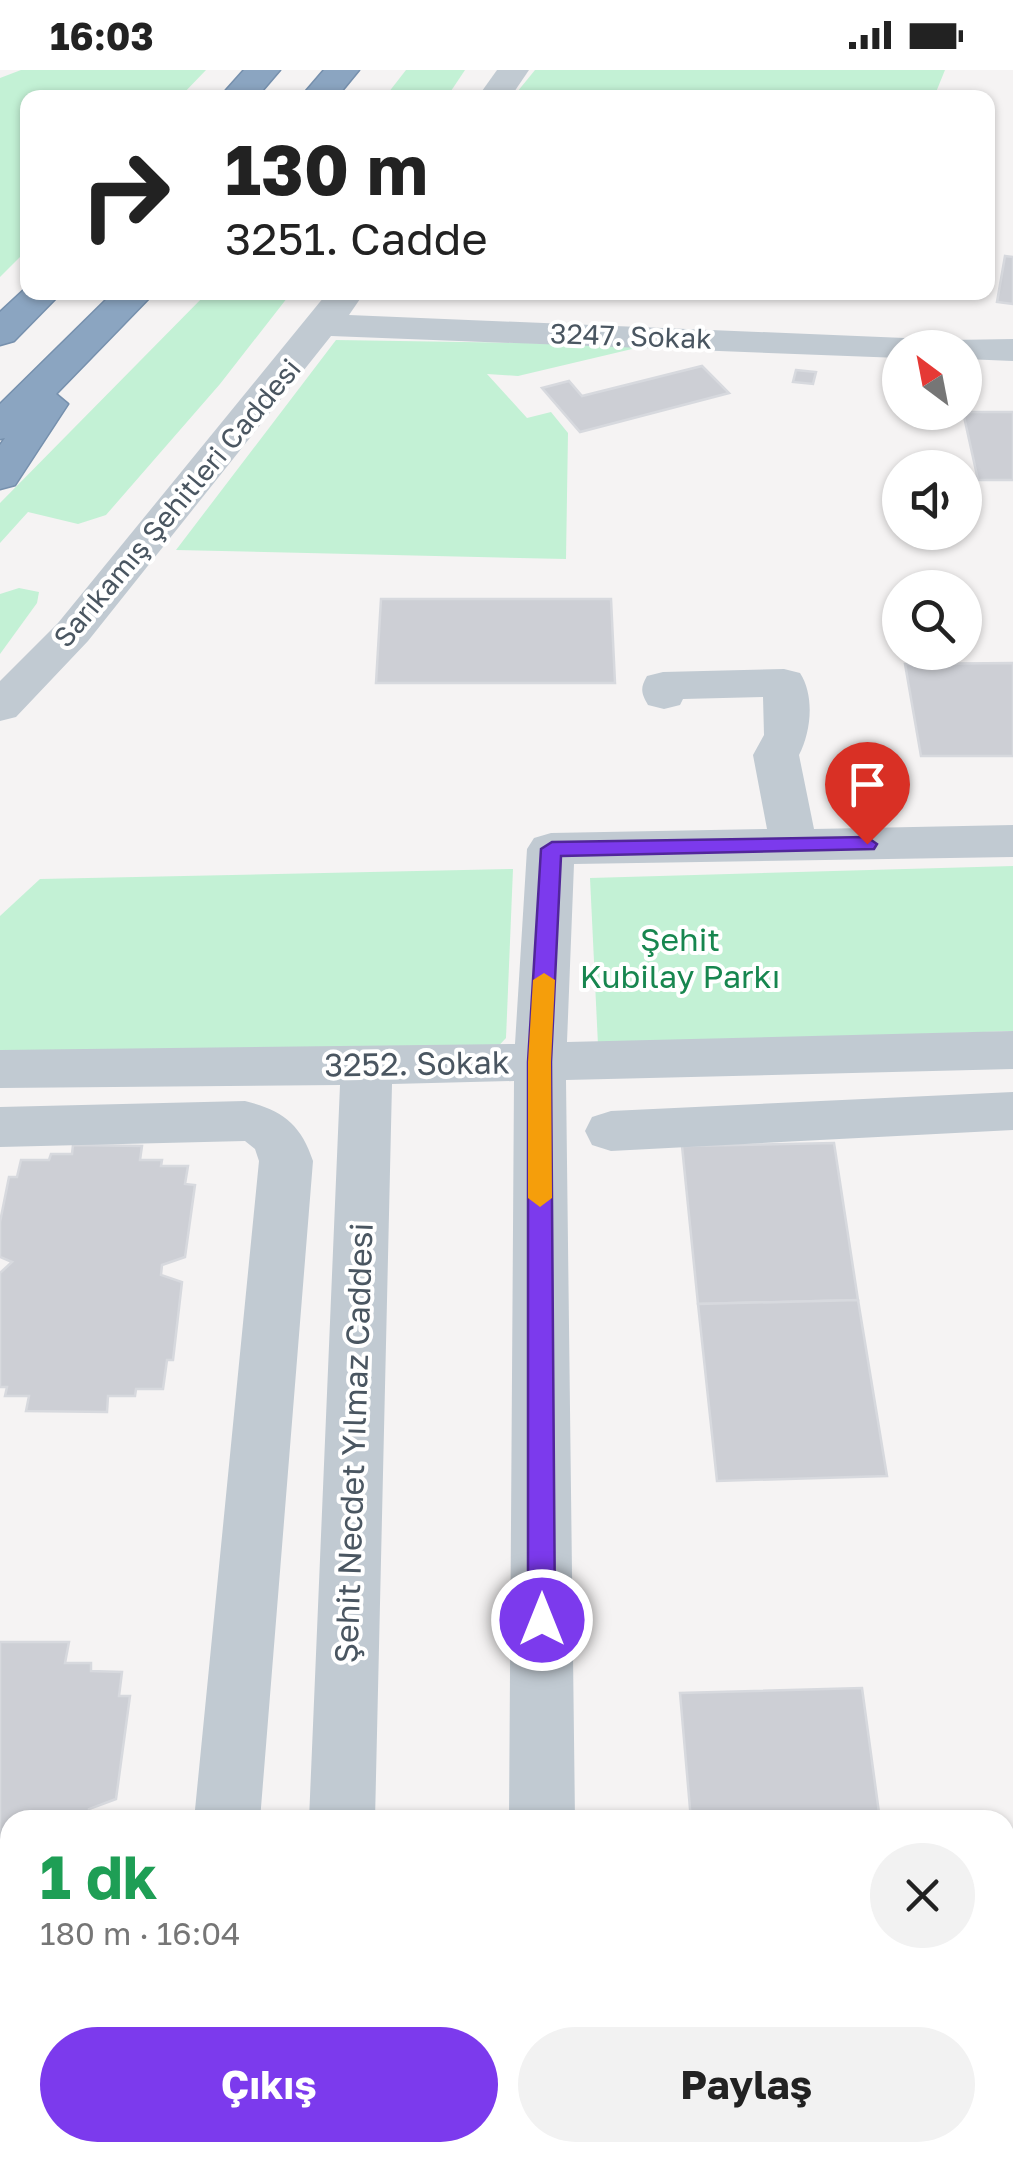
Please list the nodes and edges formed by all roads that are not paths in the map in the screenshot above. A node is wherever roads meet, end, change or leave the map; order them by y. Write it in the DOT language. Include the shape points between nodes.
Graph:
graph roads {
  1 [pos="263,70"];
  2 [pos="342,70"];
  3 [pos="244,90"];
  4 [pos="324,90"];
  5 [pos="35,300"];
  6 [pos="129,300"];
  7 [pos="335,309"];
  8 [pos="0,333"];
  9 [pos="90,342"];
  10 [pos="882,344"];
  11 [pos="982,349"];
  12 [pos="1013,350"];
  13 [pos="0,428"];
  14 [pos="0,476"];
  15 [pos="664,695"];
  16 [pos="0,707"];
  17 [pos="1013,842"];
  18 [pos="794,845"];
  19 [pos="1013,1050"];
  20 [pos="540,1062"];
  21 [pos="366,1066"];
  22 [pos="0,1069"];
  23 [pos="1013,1112"];
  24 [pos="0,1127"];
  25 [pos="611,1131"];
  26 [pos="228,1810"];
  27 [pos="342,1810"];
  28 [pos="542,1810"];
  1 -- 3 [label="highway"];
  2 -- 4 [label="highway"];
  5 -- 8 [label="highway"];
  6 -- 9 [label="highway"];
  7 -- 10 [label="street, 3247. Sokak"];
  7 -- 16 [label="street, Sarıkamış Şehitleri Caddesi" via="73,632"];
  9 -- 13 [label="highway"];
  9 -- 14 [label="highway"];
  11 -- 12 [label="street"];
  15 -- 18 [label="street" via="662,686 784,683 787,735 776,755"];
  17 -- 18 [label="street"];
  18 -- 20 [label="street" via="552,849"];
  19 -- 20 [label="street, 3252. Sokak"];
  20 -- 21 [label="street, 3252. Sokak"];
  20 -- 28 [label="street"];
  21 -- 22 [label="street, 3252. Sokak"];
  21 -- 27 [label="street, Şehit Necdet Yılmaz Caddesi"];
  23 -- 25 [label="street"];
  24 -- 26 [label="street" via="245,1122 264,1124 281,1142 286,1162"];
}
